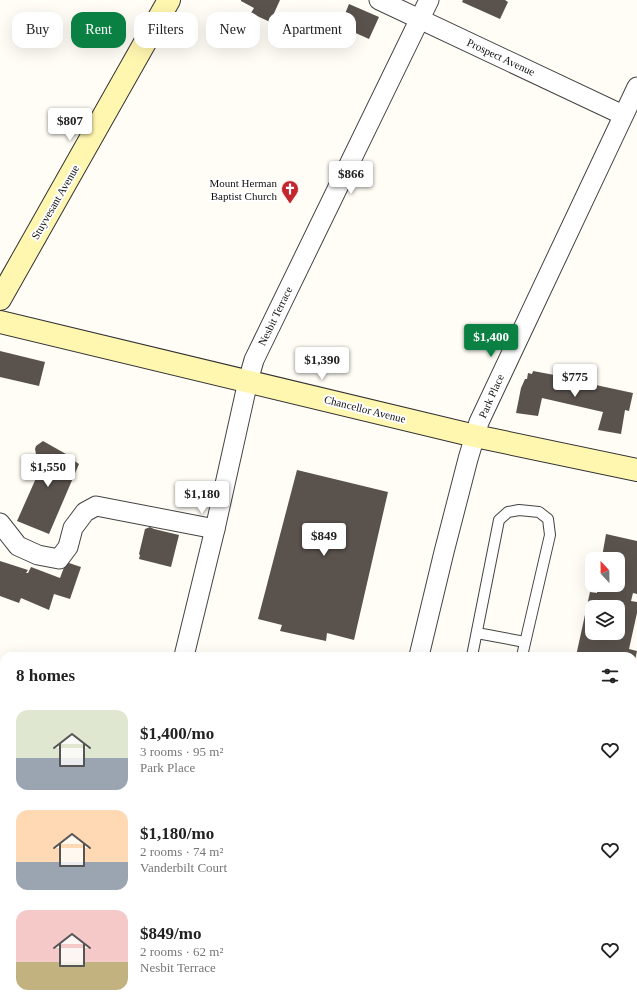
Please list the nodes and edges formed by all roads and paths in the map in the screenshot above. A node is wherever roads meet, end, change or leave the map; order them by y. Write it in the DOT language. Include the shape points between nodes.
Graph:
graph roads {
  1 [pos="169,0"];
  2 [pos="379,0"];
  3 [pos="430,0"];
  4 [pos="420,20"];
  5 [pos="637,87"];
  6 [pos="624,115"];
  7 [pos="0,299"];
  8 [pos="0,322"];
  9 [pos="248,381"];
  10 [pos="474,436"];
  11 [pos="637,470"];
  12 [pos="0,523"];
  13 [pos="215,529"];
  14 [pos="477,633"];
  15 [pos="525,642"];
  16 [pos="185,652"];
  17 [pos="420,652"];
  18 [pos="473,652"];
  19 [pos="523,652"];
  1 -- 7 [label="main road, Stuyvesant Avenue"];
  2 -- 4 [label="street, Prospect Avenue"];
  3 -- 4 [label="street, Nesbit Terrace"];
  4 -- 6 [label="street, Prospect Avenue"];
  4 -- 9 [label="street, Nesbit Terrace" via="258,350"];
  5 -- 6 [label="street, Park Place"];
  6 -- 10 [label="street, Park Place"];
  8 -- 9 [label="main road, Chancellor Avenue"];
  9 -- 10 [label="main road, Chancellor Avenue"];
  9 -- 13 [label="street, Nesbit Terrace"];
  10 -- 11 [label="main road, Chancellor Avenue"];
  10 -- 17 [label="street, Park Place"];
  12 -- 13 [label="street" via="18,546 38,555 60,559 68,547 73,528 85,512 96,506"];
  13 -- 16 [label="street, Nesbit Terrace"];
  14 -- 15 [label="lane"];
  14 -- 15 [label="lane" via="499,520 508,512 539,512 548,519 550,535"];
  14 -- 18 [label="lane"];
  15 -- 19 [label="lane"];
}
